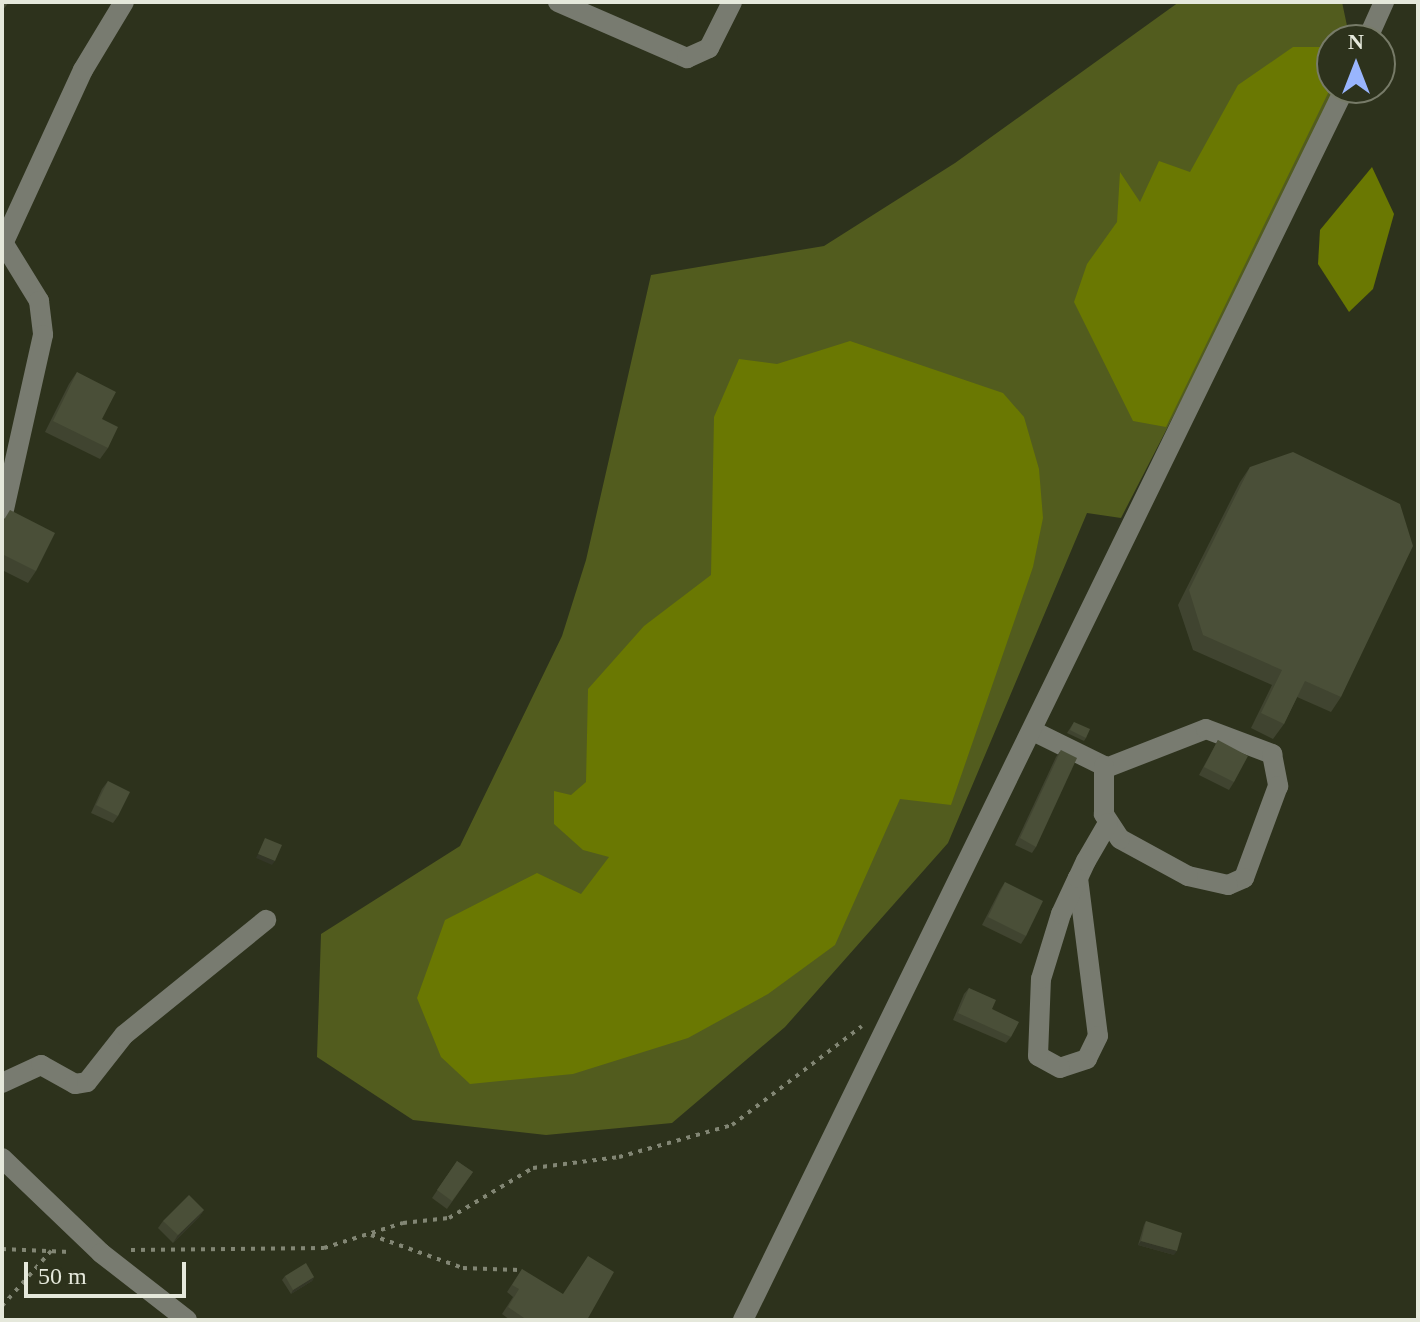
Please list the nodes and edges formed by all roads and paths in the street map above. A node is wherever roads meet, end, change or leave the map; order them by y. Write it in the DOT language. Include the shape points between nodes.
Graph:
graph roads {
  1 [pos="123,2"];
  2 [pos="558,2"];
  3 [pos="732,2"];
  4 [pos="1384,2"];
  5 [pos="1374,24"];
  6 [pos="1337,104"];
  7 [pos="3,245"];
  8 [pos="4,509"];
  9 [pos="1035,732"];
  10 [pos="1104,766"];
  11 [pos="1108,823"];
  12 [pos="1078,878"];
  13 [pos="266,920"];
  14 [pos="866,1023"];
  15 [pos="2,1083"];
  16 [pos="2,1158"];
  17 [pos="369,1235"];
  18 [pos="2,1249"];
  19 [pos="51,1251"];
  20 [pos="101,1253"];
  21 [pos="519,1270"];
  22 [pos="2,1306"];
  23 [pos="187,1320"];
  24 [pos="743,1320"];
  1 -- 7 [label="street" via="83,70"];
  2 -- 3 [label="street" via="687,58 709,48"];
  4 -- 5 [label="street"];
  6 -- 9 [label="street"];
  7 -- 8 [label="street" via="39,301 43,335"];
  9 -- 10 [label="street"];
  9 -- 24 [label="street"];
  10 -- 11 [label="street"];
  10 -- 11 [label="street" via="1125,766 1206,729 1242,738 1272,754 1279,768 1250,867 1237,884 1188,876 1125,843"];
  11 -- 12 [label="street"];
  12 -- 12 [label="street" via="1041,979 1037,1017 1038,1056 1060,1068 1087,1059 1098,1036"];
  13 -- 15 [label="street" via="124,1035 87,1082 75,1084 41,1065"];
  14 -- 17 [label="path" via="732,1125 619,1157 552,1162 507,1179 449,1218"];
  16 -- 20 [label="street"];
  17 -- 20 [label="path" via="309,1249"];
  17 -- 21 [label="path" via="463,1268"];
  18 -- 19 [label="path"];
  19 -- 20 [label="path"];
  19 -- 22 [label="path"];
  20 -- 23 [label="street"];
}
